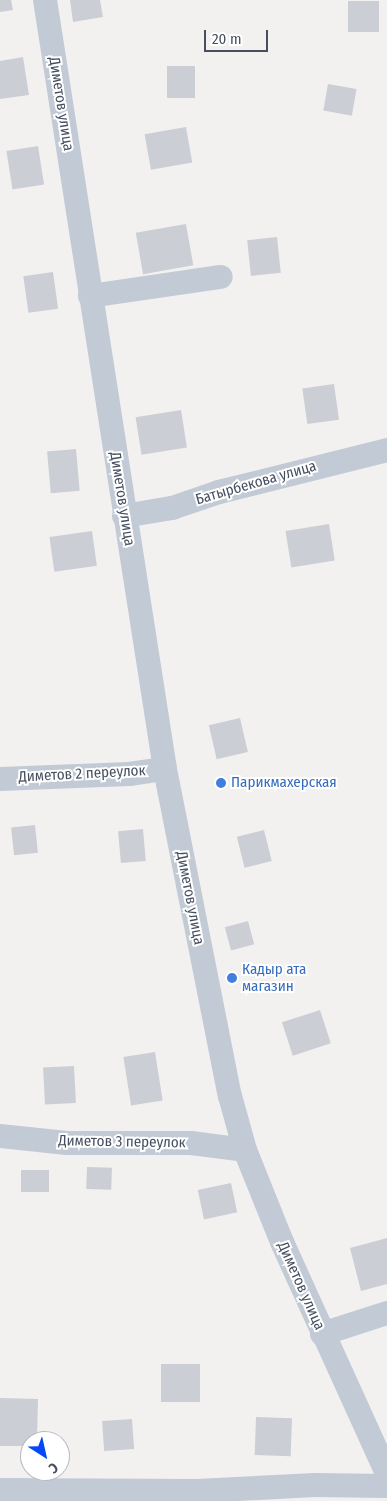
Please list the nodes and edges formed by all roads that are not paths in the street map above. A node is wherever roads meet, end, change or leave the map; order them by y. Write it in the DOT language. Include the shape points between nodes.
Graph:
graph roads {
  1 [pos="45,0"];
  2 [pos="221,277"];
  3 [pos="90,296"];
  4 [pos="387,450"];
  5 [pos="124,516"];
  6 [pos="165,769"];
  7 [pos="0,779"];
  8 [pos="0,1136"];
  9 [pos="245,1150"];
  10 [pos="387,1313"];
  11 [pos="322,1334"];
  12 [pos="387,1473"];
  13 [pos="387,1486"];
  14 [pos="0,1490"];
  1 -- 3 [label="street, Диметов улица"];
  2 -- 3 [label="street"];
  3 -- 5 [label="street, Диметов улица"];
  4 -- 5 [label="street, Батырбекова улица" via="228,490 172,508"];
  5 -- 6 [label="street, Диметов улица"];
  6 -- 7 [label="street, Диметов 2 переулок" via="119,775"];
  6 -- 9 [label="street, Диметов улица" via="230,1096"];
  8 -- 9 [label="street, Диметов 3 переулок" via="67,1143 191,1143"];
  9 -- 11 [label="street, Диметов улица"];
  10 -- 11 [label="street"];
  11 -- 12 [label="street, Диметов улица"];
  13 -- 14 [label="street" via="315,1485 197,1491"];
}
